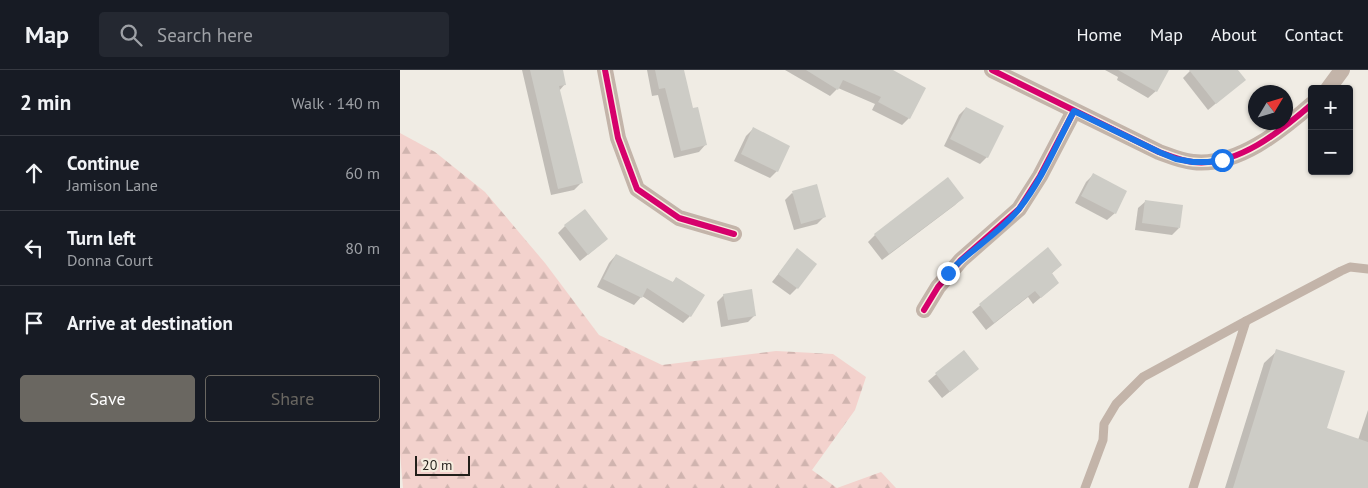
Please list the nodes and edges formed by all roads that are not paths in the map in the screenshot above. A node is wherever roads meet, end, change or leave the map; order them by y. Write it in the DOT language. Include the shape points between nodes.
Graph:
graph roads {
  1 [pos="605,70"];
  2 [pos="992,70"];
  3 [pos="1342,70"];
  4 [pos="1331,85"];
  5 [pos="1308,107"];
  6 [pos="1074,111"];
  7 [pos="734,234"];
  8 [pos="1368,269"];
  9 [pos="924,310"];
  10 [pos="1246,321"];
  11 [pos="1085,488"];
  12 [pos="1193,488"];
  1 -- 7 [label="street" via="618,138 637,189 678,218"];
  2 -- 6 [label="street"];
  3 -- 4 [label="street"];
  5 -- 6 [label="street" via="1252,148 1208,162 1168,156"];
  6 -- 9 [label="street" via="1019,209 961,260"];
  8 -- 10 [label="lane" via="1341,271"];
  10 -- 11 [label="lane" via="1142,377 1116,404 1104,424 1103,440"];
  10 -- 12 [label="lane"];
}
